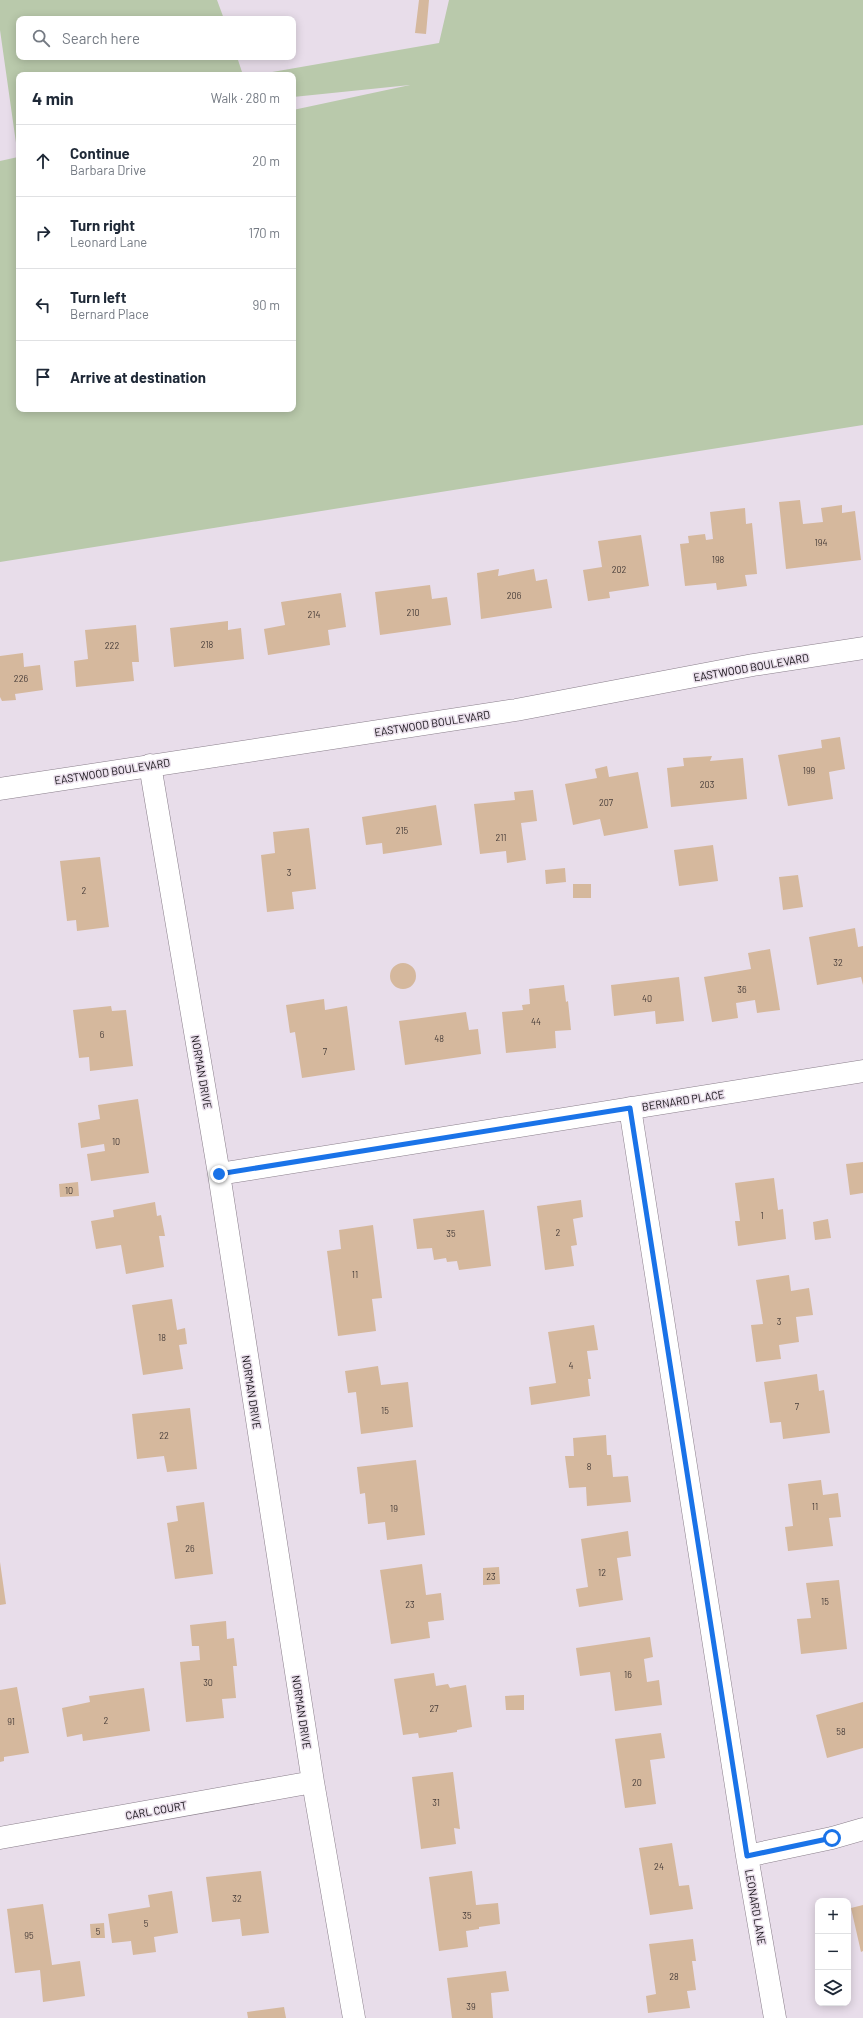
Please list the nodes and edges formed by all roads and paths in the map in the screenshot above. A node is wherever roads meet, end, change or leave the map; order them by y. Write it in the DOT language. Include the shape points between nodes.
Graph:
graph roads {
  1 [pos="863,648"];
  2 [pos="150,765"];
  3 [pos="0,789"];
  4 [pos="863,1071"];
  5 [pos="630,1108"];
  6 [pos="219,1174"];
  7 [pos="313,1782"];
  8 [pos="863,1829"];
  9 [pos="0,1838"];
  10 [pos="747,1856"];
  11 [pos="354,2018"];
  12 [pos="775,2018"];
  1 -- 2 [label="street, EASTWOOD BOULEVARD" via="753,665 516,710"];
  2 -- 3 [label="street, EASTWOOD BOULEVARD"];
  2 -- 6 [label="street, NORMAN DRIVE"];
  4 -- 5 [label="street, BERNARD PLACE"];
  5 -- 6 [label="street, BERNARD PLACE"];
  5 -- 10 [label="street, LEONARD LANE"];
  6 -- 7 [label="street, NORMAN DRIVE"];
  7 -- 9 [label="street, CARL COURT"];
  7 -- 11 [label="street, NORMAN DRIVE"];
  8 -- 10 [label="street"];
  10 -- 12 [label="street, LEONARD LANE"];
}
